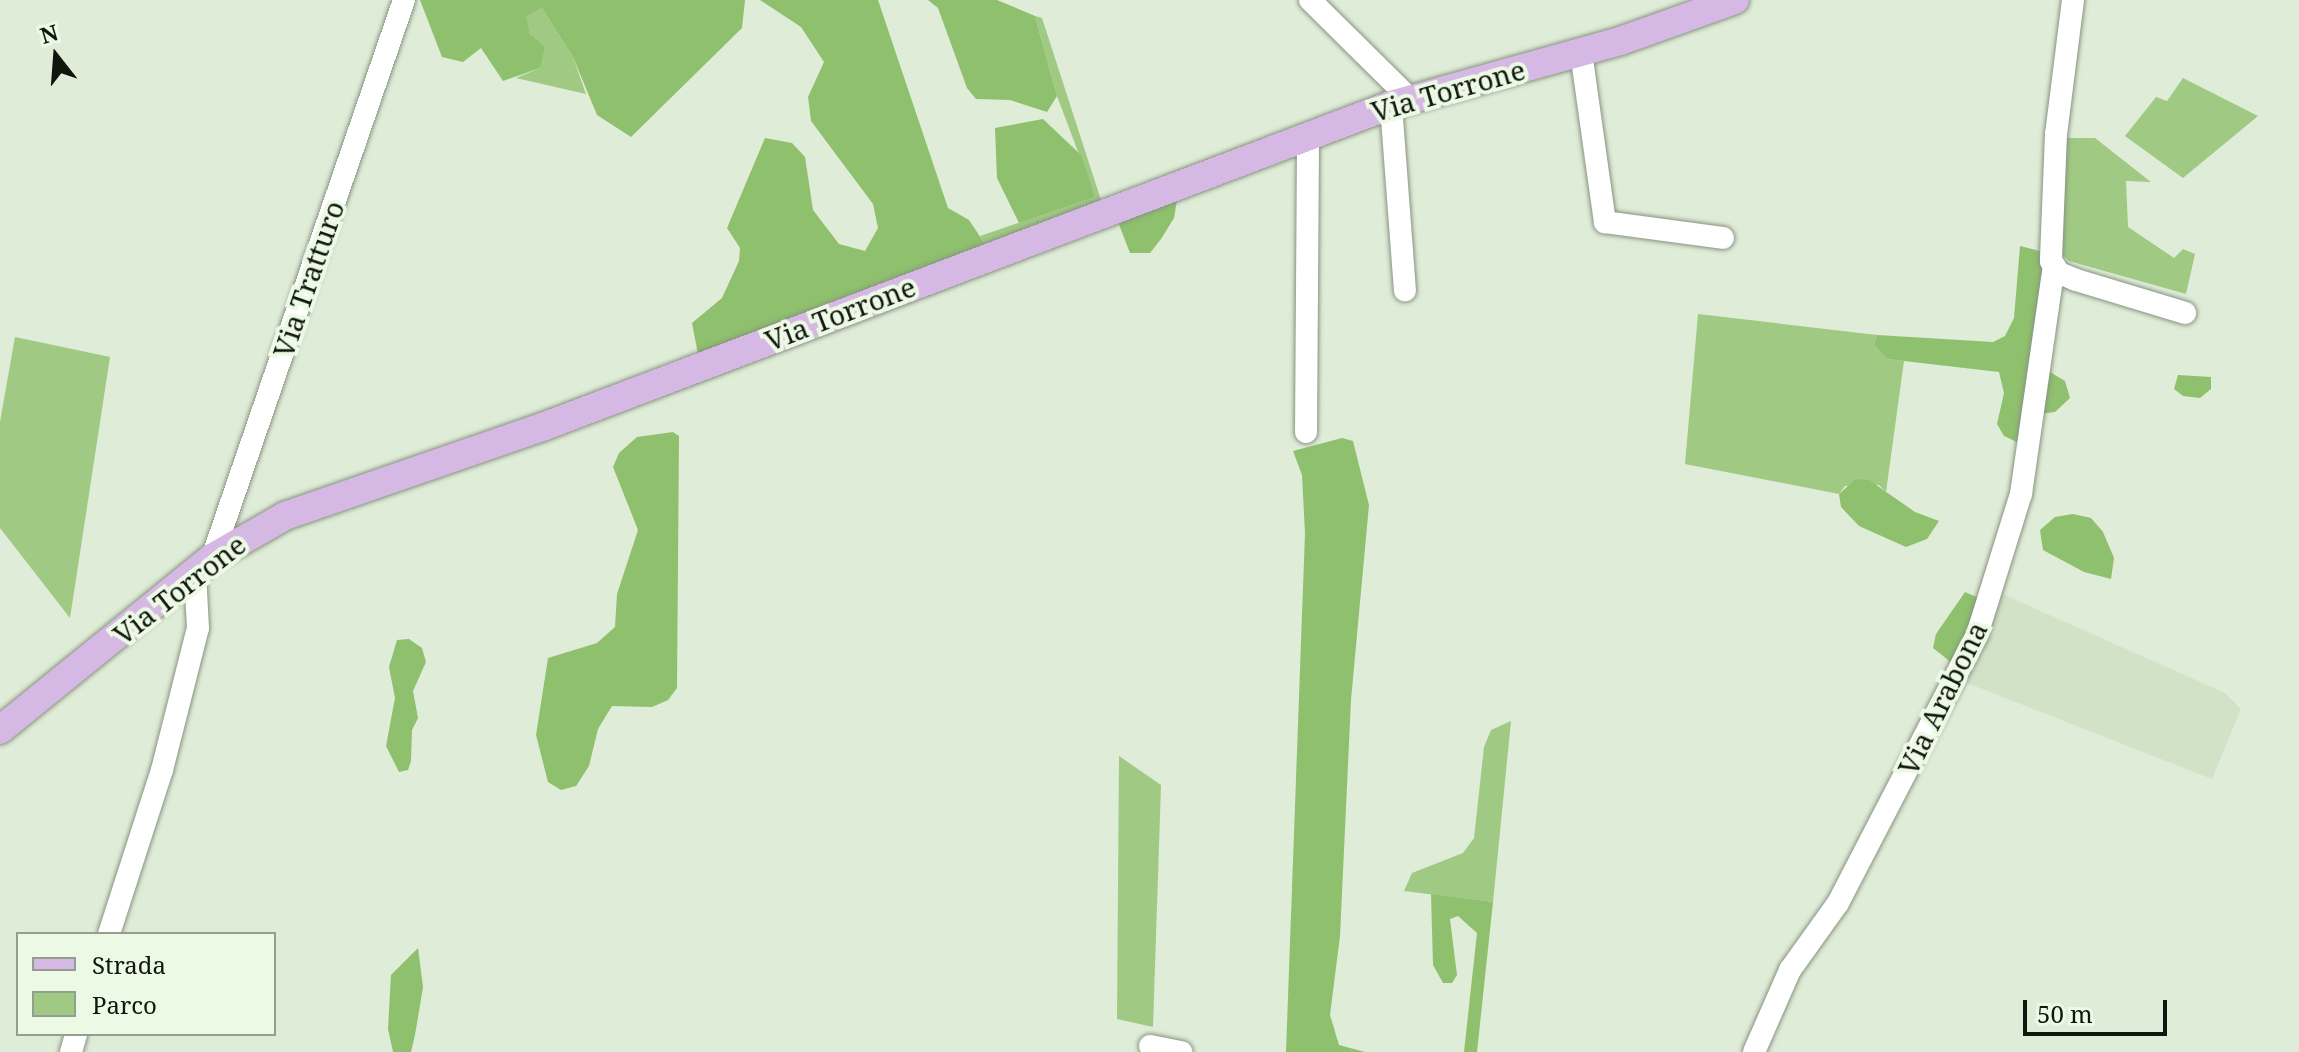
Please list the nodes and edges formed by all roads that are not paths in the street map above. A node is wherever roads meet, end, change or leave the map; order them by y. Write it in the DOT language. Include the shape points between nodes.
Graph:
graph roads {
  1 [pos="404,0"];
  2 [pos="1310,0"];
  3 [pos="1735,0"];
  4 [pos="2073,0"];
  5 [pos="1581,52"];
  6 [pos="1401,102"];
  7 [pos="1308,136"];
  8 [pos="1723,238"];
  9 [pos="2054,265"];
  10 [pos="1405,290"];
  11 [pos="2185,313"];
  12 [pos="1306,432"];
  13 [pos="203,565"];
  14 [pos="0,730"];
  15 [pos="110,932"];
  16 [pos="1150,1046"];
  17 [pos="1181,1052"];
  18 [pos="1754,1052"];
  1 -- 13 [label="street, Via Tratturo"];
  2 -- 6 [label="street"];
  3 -- 5 [label="main road, Via Torrone"];
  4 -- 9 [label="street, Via Arabona" via="2049,221"];
  5 -- 6 [label="main road, Via Torrone"];
  5 -- 8 [label="street" via="1605,222"];
  6 -- 7 [label="main road, Via Torrone"];
  6 -- 10 [label="street"];
  7 -- 12 [label="street"];
  7 -- 13 [label="main road, Via Torrone" via="545,426 285,516"];
  9 -- 11 [label="street" via="2076,280"];
  9 -- 18 [label="street, Via Arabona" via="2021,494 1977,635 1838,903 1790,970"];
  13 -- 14 [label="main road, Via Torrone"];
  13 -- 15 [label="street" via="198,628 162,770"];
  16 -- 17 [label="street"];
}
